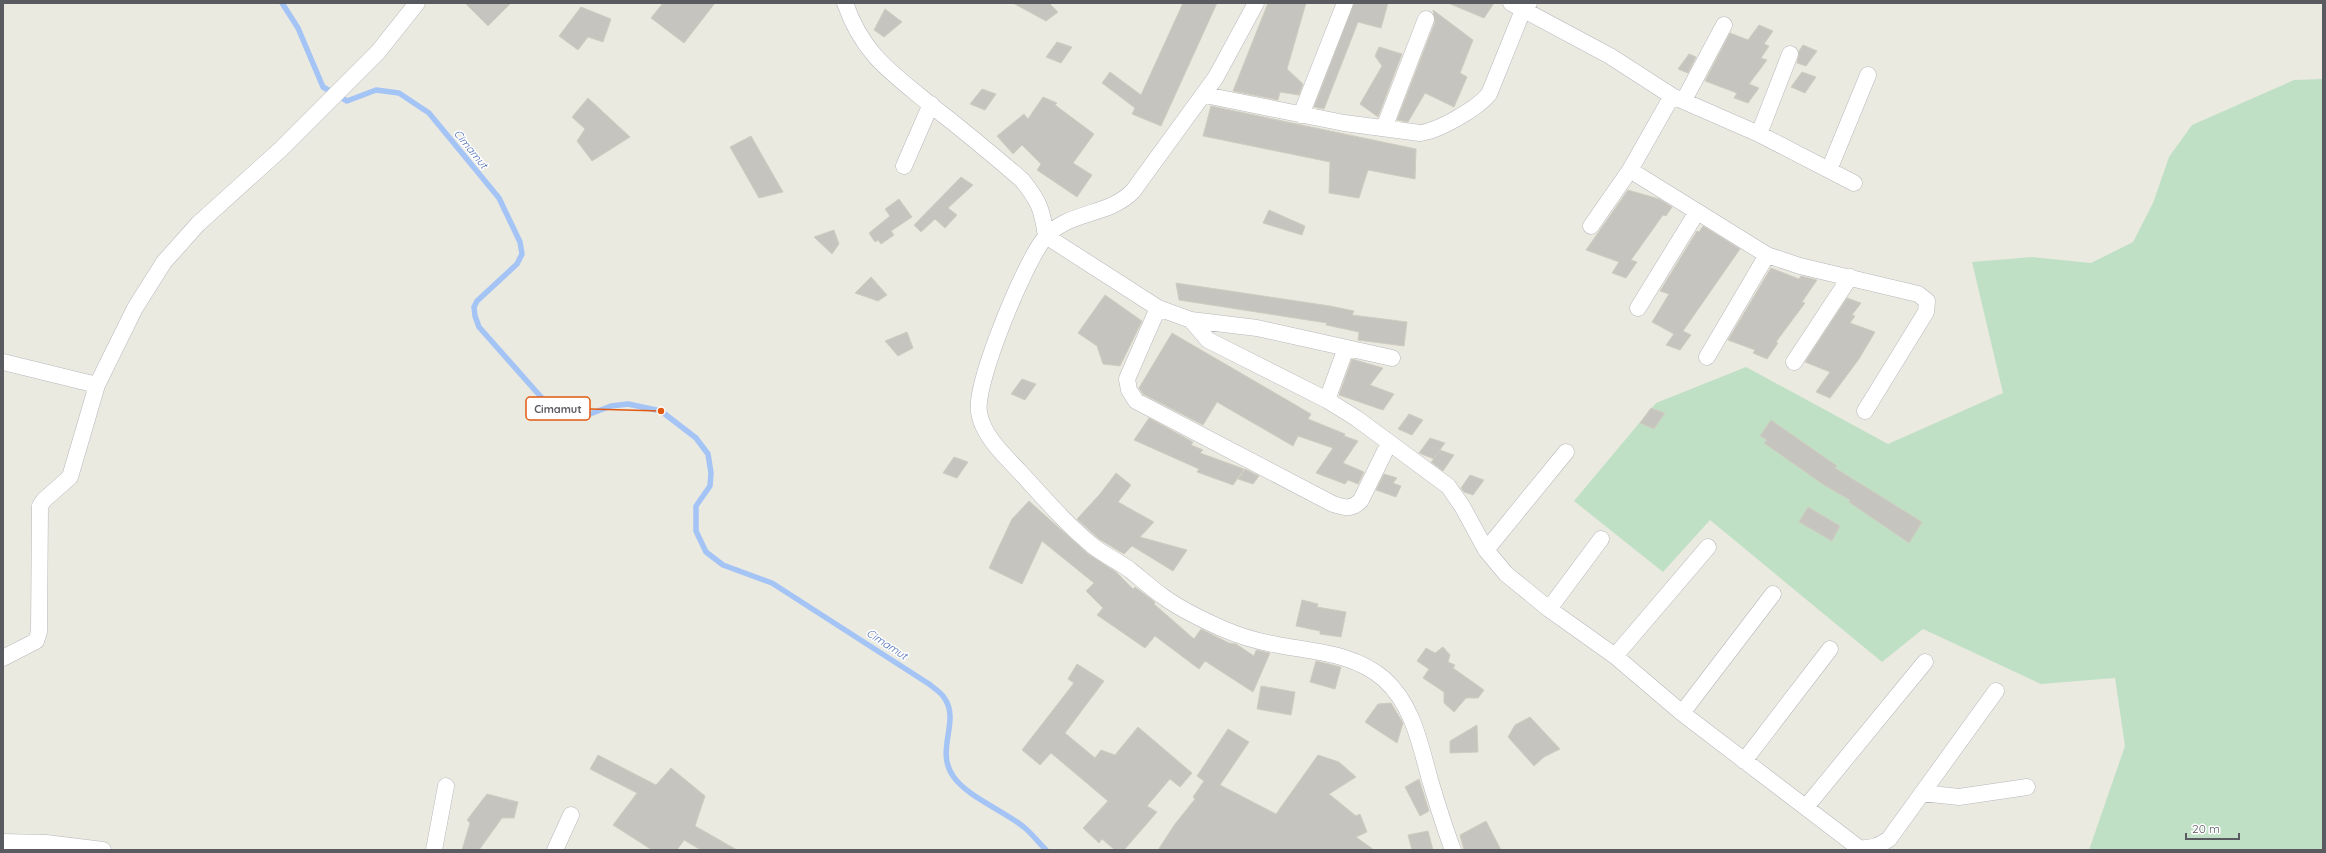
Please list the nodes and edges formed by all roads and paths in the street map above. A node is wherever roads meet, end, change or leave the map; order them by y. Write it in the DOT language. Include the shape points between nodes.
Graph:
graph roads {
  1 [pos="416,3"];
  2 [pos="845,3"];
  3 [pos="1256,3"];
  4 [pos="1345,3"];
  5 [pos="1521,5"];
  6 [pos="1426,19"];
  7 [pos="1724,25"];
  8 [pos="1790,54"];
  9 [pos="1868,75"];
  10 [pos="1205,95"];
  11 [pos="1678,98"];
  12 [pos="931,104"];
  13 [pos="1301,115"];
  14 [pos="1384,128"];
  15 [pos="1759,134"];
  16 [pos="904,166"];
  17 [pos="1630,170"];
  18 [pos="1829,170"];
  19 [pos="1854,183"];
  20 [pos="1697,212"];
  21 [pos="1591,226"];
  22 [pos="1046,236"];
  23 [pos="1767,255"];
  24 [pos="1850,277"];
  25 [pos="1158,308"];
  26 [pos="1638,308"];
  27 [pos="1191,320"];
  28 [pos="1346,348"];
  29 [pos="1707,356"];
  30 [pos="1392,358"];
  31 [pos="3,362"];
  32 [pos="1794,362"];
  33 [pos="97,385"];
  34 [pos="1327,400"];
  35 [pos="1865,411"];
  36 [pos="1390,443"];
  37 [pos="1566,452"];
  38 [pos="1601,539"];
  39 [pos="1708,547"];
  40 [pos="1486,550"];
  41 [pos="1773,594"];
  42 [pos="1549,609"];
  43 [pos="1830,649"];
  44 [pos="1615,656"];
  45 [pos="3,658"];
  46 [pos="1925,662"];
  47 [pos="1996,691"];
  48 [pos="1682,714"];
  49 [pos="1744,761"];
  50 [pos="446,786"];
  51 [pos="2027,787"];
  52 [pos="1922,792"];
  53 [pos="1806,807"];
  54 [pos="571,815"];
  55 [pos="3,842"];
  56 [pos="103,850"];
  57 [pos="434,850"];
  58 [pos="555,850"];
  59 [pos="1453,850"];
  1 -- 33 [label="street" via="378,52 281,149 198,224 164,262 134,308"];
  2 -- 12 [label="street" via="855,30 870,52 902,83"];
  3 -- 10 [label="street"];
  4 -- 13 [label="street"];
  5 -- 11 [label="street"];
  5 -- 14 [label="street" via="1485,99 1432,131 1420,133"];
  6 -- 14 [label="street"];
  7 -- 11 [label="street"];
  8 -- 15 [label="street"];
  9 -- 18 [label="street"];
  10 -- 13 [label="street"];
  10 -- 22 [label="street" via="1131,194 1112,207 1073,217"];
  11 -- 15 [label="street"];
  11 -- 17 [label="street"];
  12 -- 16 [label="street"];
  12 -- 22 [label="street" via="1022,180 1042,210"];
  13 -- 14 [label="street"];
  15 -- 18 [label="street"];
  17 -- 20 [label="street"];
  17 -- 21 [label="street"];
  18 -- 19 [label="street"];
  20 -- 23 [label="street"];
  20 -- 26 [label="street"];
  22 -- 25 [label="street"];
  22 -- 59 [label="street" via="1015,294 983,380 979,412 1001,452 1095,548 1128,569 1162,596 1222,628 1269,644 1346,657 1366,666 1383,678 1398,694 1413,720"];
  23 -- 24 [label="street"];
  23 -- 29 [label="street"];
  24 -- 32 [label="street"];
  24 -- 35 [label="street" via="1918,294 1924,298 1928,308"];
  25 -- 27 [label="street"];
  25 -- 36 [label="street" via="1127,379 1129,390 1136,401 1344,508 1355,506 1361,500"];
  27 -- 28 [label="street" via="1257,328"];
  27 -- 34 [label="street" via="1208,340"];
  28 -- 30 [label="street"];
  28 -- 34 [label="street"];
  31 -- 33 [label="street"];
  33 -- 45 [label="street" via="70,477 40,506 39,632 36,641"];
  34 -- 36 [label="street"];
  36 -- 40 [label="street" via="1448,486"];
  37 -- 40 [label="street"];
  38 -- 42 [label="street"];
  39 -- 44 [label="street"];
  40 -- 42 [label="street" via="1506,574"];
  41 -- 48 [label="street"];
  42 -- 44 [label="street"];
  43 -- 49 [label="street"];
  44 -- 48 [label="street"];
  46 -- 53 [label="street"];
  47 -- 52 [label="street"];
  48 -- 49 [label="street"];
  49 -- 53 [label="street"];
  50 -- 57 [label="street"];
  51 -- 52 [label="street" via="1959,797"];
  52 -- 53 [label="street" via="1888,839 1868,849 1859,848"];
  54 -- 58 [label="street"];
  55 -- 56 [label="street" via="46,843"];
}
